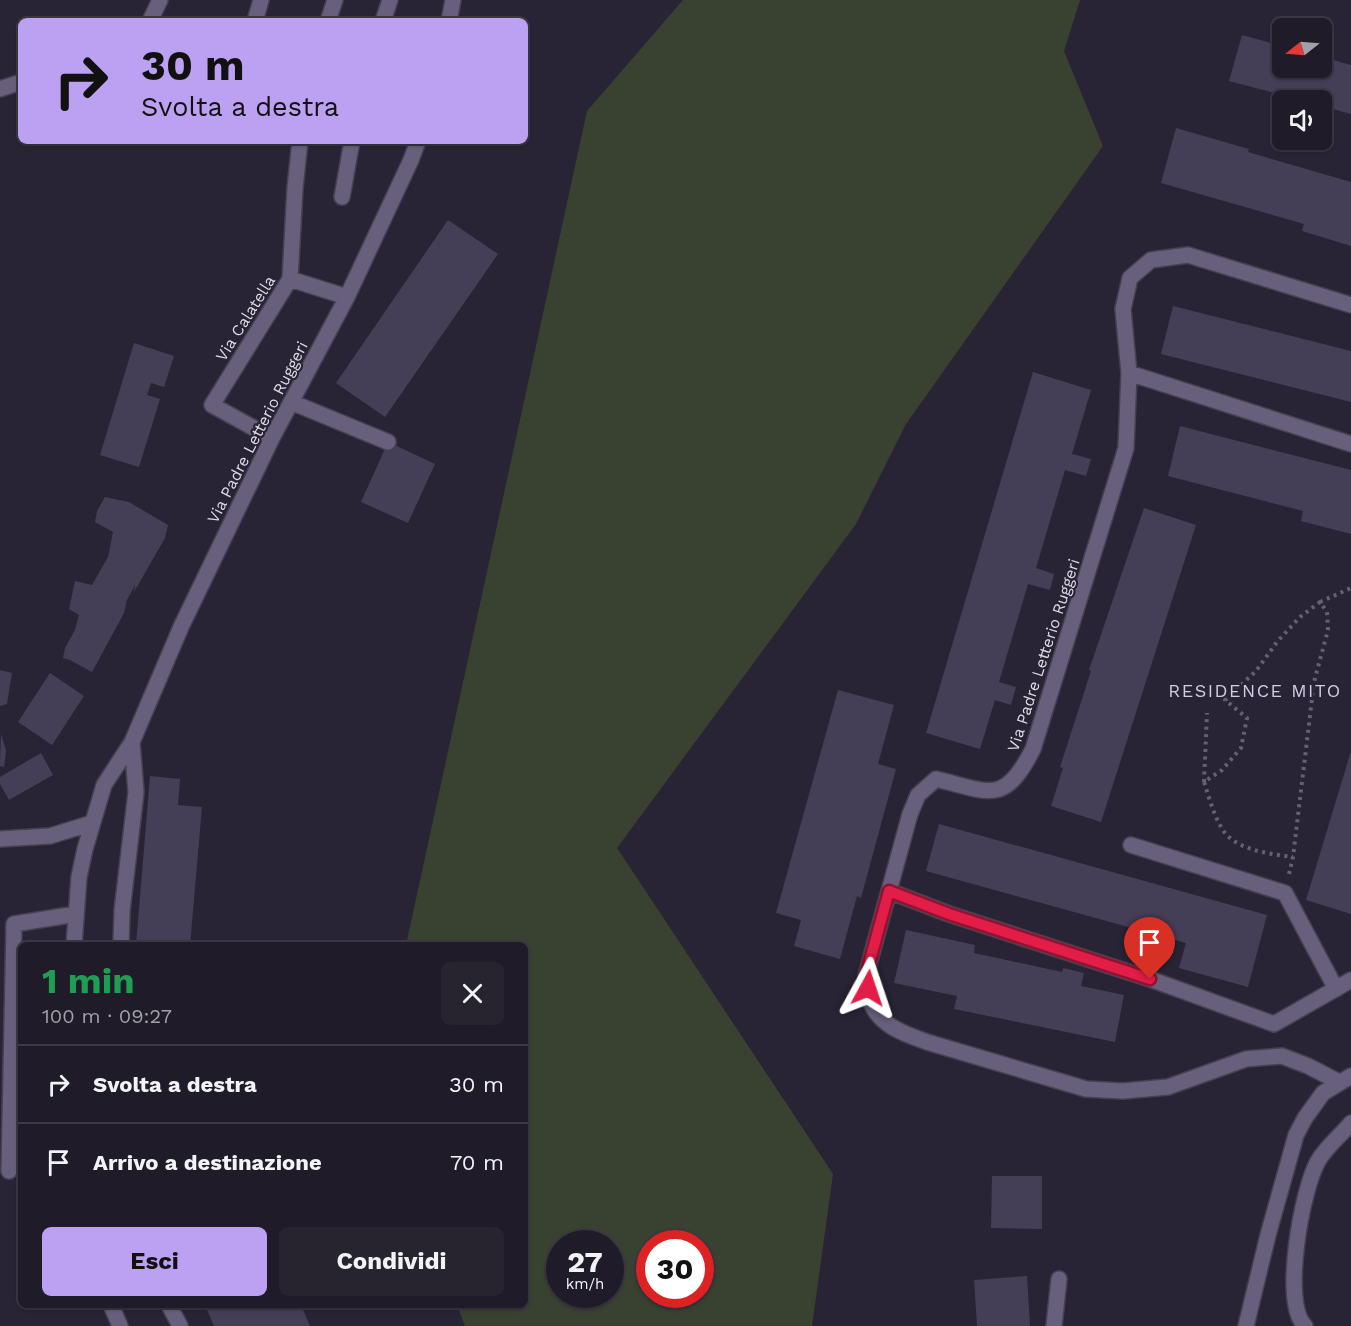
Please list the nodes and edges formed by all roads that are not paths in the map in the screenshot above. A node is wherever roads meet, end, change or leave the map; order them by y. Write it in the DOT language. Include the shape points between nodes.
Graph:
graph roads {
  1 [pos="160,0"];
  2 [pos="261,0"];
  3 [pos="335,0"];
  4 [pos="390,0"];
  5 [pos="453,0"];
  6 [pos="151,18"];
  7 [pos="256,18"];
  8 [pos="329,18"];
  9 [pos="384,18"];
  10 [pos="450,18"];
  11 [pos="18,83"];
  12 [pos="0,89"];
  13 [pos="300,144"];
  14 [pos="351,144"];
  15 [pos="417,144"];
  16 [pos="342,197"];
  17 [pos="290,279"];
  18 [pos="347,297"];
  19 [pos="1351,305"];
  20 [pos="1129,373"];
  21 [pos="291,402"];
  22 [pos="272,438"];
  23 [pos="388,442"];
  24 [pos="1351,444"];
  25 [pos="132,742"];
  26 [pos="92,823"];
  27 [pos="0,838"];
  28 [pos="1131,845"];
  29 [pos="889,891"];
  30 [pos="76,914"];
  31 [pos="74,942"];
  32 [pos="121,942"];
  33 [pos="1351,980"];
  34 [pos="1336,989"];
  35 [pos="1345,1079"];
  36 [pos="1351,1123"];
  37 [pos="9,1171"];
  38 [pos="1059,1279"];
  39 [pos="112,1308"];
  40 [pos="170,1308"];
  41 [pos="176,1325"];
  42 [pos="120,1326"];
  43 [pos="1054,1326"];
  44 [pos="1246,1326"];
  45 [pos="1305,1326"];
  1 -- 6 [label="street"];
  2 -- 7 [label="street"];
  3 -- 8 [label="street"];
  4 -- 9 [label="street"];
  5 -- 10 [label="street"];
  11 -- 12 [label="street"];
  13 -- 17 [label="street, Via Calatella"];
  14 -- 16 [label="street"];
  15 -- 18 [label="street, Via Padre Letterio Ruggeri"];
  17 -- 18 [label="street"];
  17 -- 22 [label="street, Via Calatella" via="212,405"];
  18 -- 21 [label="street, Via Padre Letterio Ruggeri"];
  19 -- 20 [label="street, Via Padre Letterio Ruggeri" via="1188,255 1150,260 1130,278 1123,309"];
  20 -- 24 [label="street"];
  20 -- 29 [label="street, Via Padre Letterio Ruggeri" via="1126,448 1034,749 1021,773 1004,789 976,791 936,779 918,795"];
  21 -- 22 [label="street, Via Padre Letterio Ruggeri"];
  21 -- 23 [label="street"];
  22 -- 25 [label="street, Via Padre Letterio Ruggeri" via="181,627"];
  25 -- 26 [label="street, Via Padre Letterio Ruggeri" via="104,785"];
  25 -- 32 [label="street, Via Padre Letterio Ruggeri" via="136,792"];
  26 -- 27 [label="street" via="50,836"];
  26 -- 30 [label="street, Via Padre Letterio Ruggeri" via="79,877"];
  28 -- 34 [label="street" via="1285,892"];
  29 -- 34 [label="street" via="1274,1024"];
  29 -- 35 [label="street, Via Padre Letterio Ruggeri" via="866,975 870,1001 880,1019 903,1033 1086,1089 1168,1087 1246,1059 1282,1056"];
  30 -- 31 [label="street, Via Padre Letterio Ruggeri"];
  30 -- 37 [label="street" via="14,924"];
  33 -- 34 [label="street"];
  35 -- 44 [label="street, Via Padre Letterio Ruggeri" via="1314,1104 1291,1149"];
  36 -- 45 [label="street" via="1318,1160 1307,1189 1295,1254 1293,1293 1299,1320"];
  38 -- 43 [label="street"];
  39 -- 42 [label="street"];
  40 -- 41 [label="street"];
}
